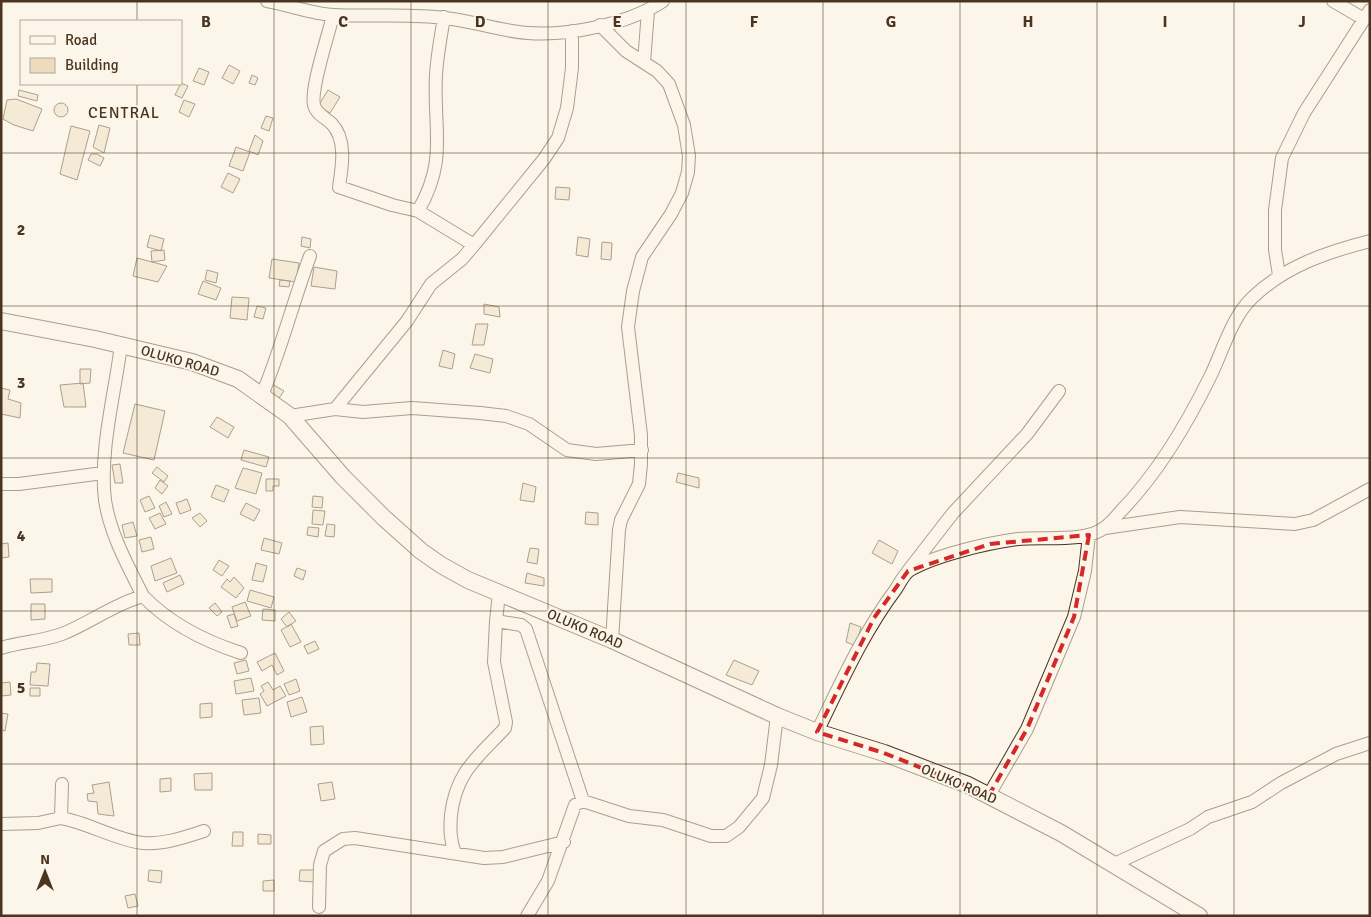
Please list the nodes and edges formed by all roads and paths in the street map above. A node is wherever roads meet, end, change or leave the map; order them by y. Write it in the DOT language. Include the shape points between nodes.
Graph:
graph roads {
  1 [pos="267,1"];
  2 [pos="663,1"];
  3 [pos="1333,1"];
  4 [pos="648,11"];
  5 [pos="1367,14"];
  6 [pos="333,15"];
  7 [pos="444,18"];
  8 [pos="600,25"];
  9 [pos="572,31"];
  10 [pos="644,62"];
  11 [pos="418,211"];
  12 [pos="1370,242"];
  13 [pos="474,244"];
  14 [pos="310,256"];
  15 [pos="1279,276"];
  16 [pos="1,321"];
  17 [pos="121,345"];
  18 [pos="1059,391"];
  19 [pos="262,395"];
  20 [pos="335,409"];
  21 [pos="290,416"];
  22 [pos="642,450"];
  23 [pos="103,473"];
  24 [pos="1,484"];
  25 [pos="1370,489"];
  26 [pos="1105,528"];
  27 [pos="1089,535"];
  28 [pos="908,571"];
  29 [pos="499,592"];
  30 [pos="143,596"];
  31 [pos="496,621"];
  32 [pos="612,640"];
  33 [pos="1,648"];
  34 [pos="241,653"];
  35 [pos="778,716"];
  36 [pos="817,732"];
  37 [pos="1370,743"];
  38 [pos="62,784"];
  39 [pos="989,795"];
  40 [pos="583,801"];
  41 [pos="61,818"];
  42 [pos="1,824"];
  43 [pos="204,831"];
  44 [pos="564,842"];
  45 [pos="455,853"];
  46 [pos="1112,865"];
  47 [pos="318,907"];
  48 [pos="527,916"];
  49 [pos="1199,916"];
  1 -- 6 [label="street"];
  2 -- 4 [label="street"];
  3 -- 5 [label="street"];
  4 -- 8 [label="street"];
  4 -- 10 [label="street"];
  5 -- 15 [label="street" via="1304,113 1282,158 1275,210"];
  6 -- 7 [label="street"];
  6 -- 11 [label="street" via="313,104 317,112 338,131 342,168 339,187"];
  7 -- 9 [label="street" via="529,33"];
  7 -- 11 [label="street" via="436,75 438,116 434,177"];
  8 -- 9 [label="street"];
  8 -- 10 [label="street"];
  9 -- 13 [label="street" via="567,108 558,138"];
  10 -- 22 [label="street" via="669,84 684,125 689,156 682,193 672,214 642,257 628,327"];
  11 -- 13 [label="street"];
  12 -- 15 [label="street" via="1336,250"];
  13 -- 20 [label="street" via="462,259 431,284 407,321"];
  14 -- 19 [label="street"];
  15 -- 26 [label="street" via="1250,299 1162,460 1145,485"];
  16 -- 17 [label="main road, OLUKO ROAD"];
  17 -- 19 [label="main road, OLUKO ROAD" via="192,362 238,379"];
  17 -- 23 [label="street"];
  18 -- 28 [label="street" via="1027,434 953,512"];
  19 -- 21 [label="main road, OLUKO ROAD"];
  20 -- 21 [label="street"];
  20 -- 22 [label="street" via="363,412 412,408 506,416 529,424 567,450 596,454"];
  21 -- 29 [label="main road, OLUKO ROAD" via="343,477 420,551 468,580"];
  22 -- 32 [label="street" via="639,484 619,530"];
  23 -- 24 [label="street"];
  23 -- 30 [label="street" via="115,537"];
  25 -- 26 [label="street" via="1313,520 1295,524 1180,517"];
  26 -- 27 [label="street"];
  27 -- 28 [label="street" via="990,544 933,560"];
  27 -- 39 [label="street" via="1085,571 1074,617 1027,729"];
  28 -- 36 [label="street" via="874,618"];
  29 -- 31 [label="street"];
  29 -- 32 [label="main road, OLUKO ROAD"];
  30 -- 33 [label="street" via="127,600 84,625 59,635"];
  30 -- 34 [label="street" via="154,608 185,629 206,641"];
  31 -- 40 [label="street" via="521,625 526,629"];
  31 -- 45 [label="street" via="494,662 506,722 458,782 450,832"];
  32 -- 35 [label="main road, OLUKO ROAD"];
  35 -- 36 [label="main road, OLUKO ROAD"];
  35 -- 40 [label="street" via="763,798 739,827 726,836 711,836 664,820 629,816"];
  36 -- 39 [label="main road, OLUKO ROAD" via="884,753"];
  37 -- 46 [label="street" via="1336,754 1252,802 1208,817 1190,829"];
  38 -- 41 [label="street"];
  39 -- 46 [label="main road, OLUKO ROAD" via="1061,833"];
  40 -- 44 [label="street" via="575,806"];
  41 -- 42 [label="street" via="38,823"];
  41 -- 43 [label="street" via="143,843"];
  44 -- 45 [label="street" via="503,857 484,858"];
  44 -- 48 [label="street" via="548,881"];
  45 -- 47 [label="street" via="355,838 343,840 324,852 320,865"];
  46 -- 49 [label="main road, OLUKO ROAD"];
}
